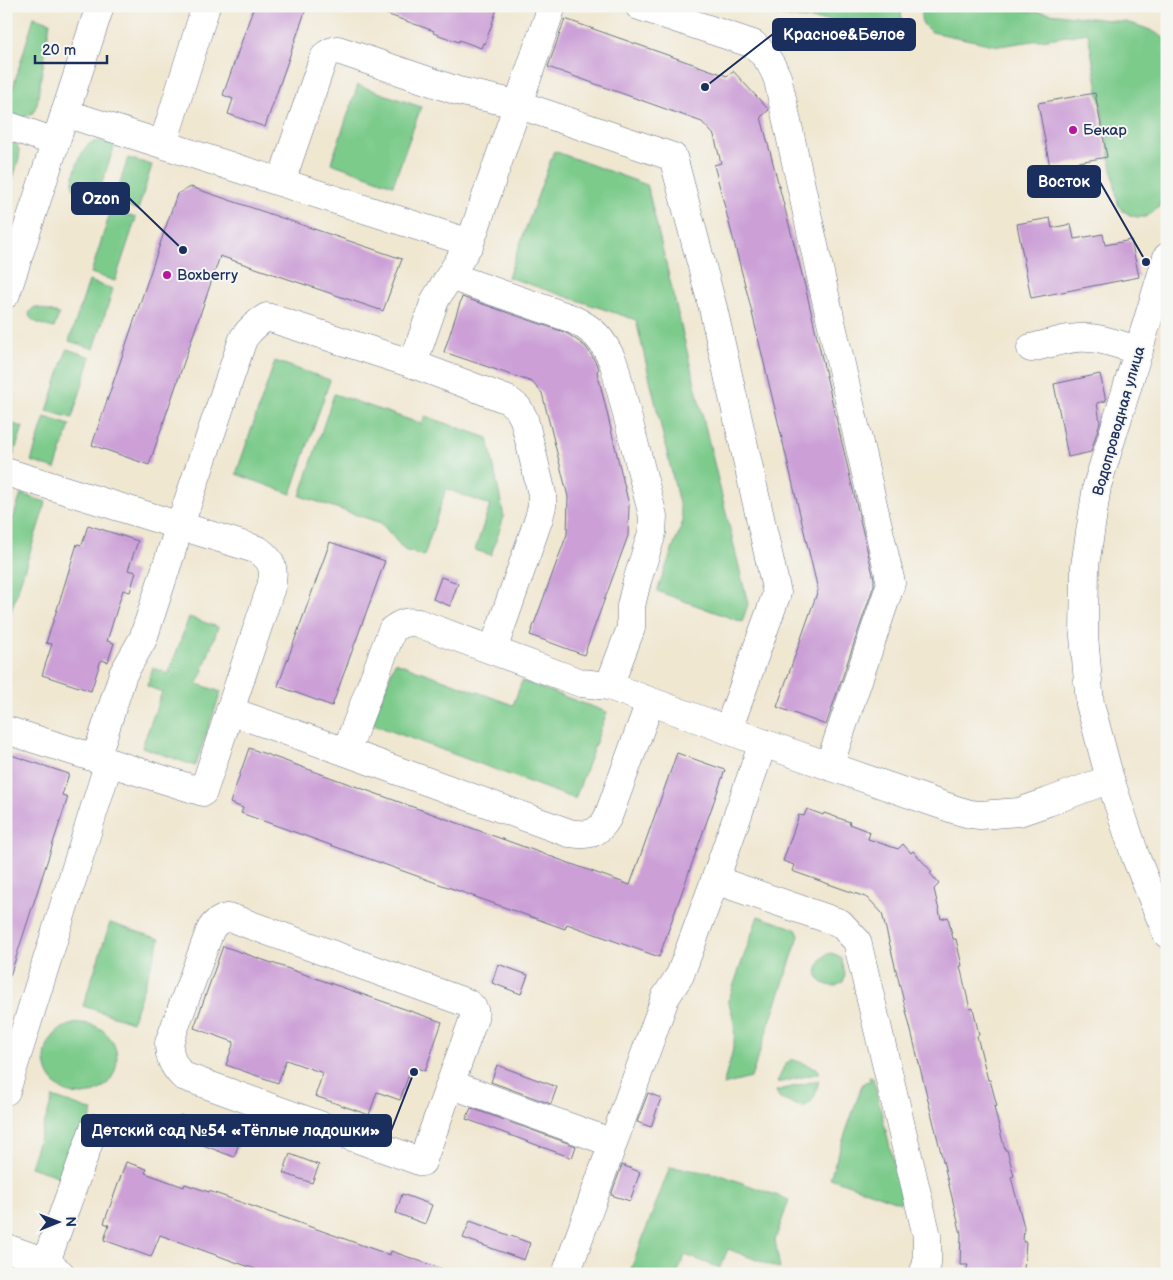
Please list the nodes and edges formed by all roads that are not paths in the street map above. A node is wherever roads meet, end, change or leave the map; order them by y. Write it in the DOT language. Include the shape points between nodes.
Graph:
graph roads {
  1 [pos="100,6"];
  2 [pos="206,6"];
  3 [pos="552,6"];
  4 [pos="639,6"];
  5 [pos="518,104"];
  6 [pos="66,113"];
  7 [pos="6,125"];
  8 [pos="55,142"];
  9 [pos="163,144"];
  10 [pos="281,182"];
  11 [pos="470,243"];
  12 [pos="1167,257"];
  13 [pos="450,276"];
  14 [pos="6,294"];
  15 [pos="1031,348"];
  16 [pos="1139,351"];
  17 [pos="413,364"];
  18 [pos="6,472"];
  19 [pos="180,525"];
  20 [pos="493,650"];
  21 [pos="609,686"];
  22 [pos="650,702"];
  23 [pos="230,711"];
  24 [pos="6,730"];
  25 [pos="728,730"];
  26 [pos="763,743"];
  27 [pos="346,752"];
  28 [pos="102,760"];
  29 [pos="829,766"];
  30 [pos="1110,779"];
  31 [pos="715,880"];
  32 [pos="1167,934"];
  33 [pos="450,1084"];
  34 [pos="6,1091"];
  35 [pos="94,1128"];
  36 [pos="613,1142"];
  37 [pos="6,1248"];
  38 [pos="54,1268"];
  39 [pos="566,1274"];
  40 [pos="923,1274"];
  1 -- 6 [label="main road"];
  2 -- 9 [label="main road"];
  3 -- 5 [label="main road"];
  4 -- 29 [label="main road" via="753,44 774,67 778,80 891,583"];
  5 -- 10 [label="main road" via="458,91 338,50 331,51 322,62"];
  5 -- 11 [label="main road"];
  5 -- 25 [label="main road" via="673,157 712,308 777,593"];
  6 -- 8 [label="main road"];
  6 -- 9 [label="main road"];
  7 -- 8 [label="main road"];
  8 -- 14 [label="main road"];
  9 -- 10 [label="main road"];
  10 -- 11 [label="main road"];
  11 -- 13 [label="main road"];
  12 -- 16 [label="main road, Водопроводная улица"];
  13 -- 17 [label="main road" via="435,300"];
  13 -- 21 [label="main road" via="585,325 598,336 614,364 653,516 652,533 632,606 631,628"];
  15 -- 16 [label="main road" via="1088,338"];
  16 -- 30 [label="main road, Водопроводная улица" via="1097,486 1085,566 1084,636 1090,704"];
  17 -- 19 [label="main road" via="267,317 258,322 244,339"];
  17 -- 20 [label="main road" via="508,400 524,419 542,506"];
  18 -- 19 [label="main road"];
  19 -- 23 [label="main road" via="258,550 269,559 274,573"];
  19 -- 28 [label="main road" via="144,639 123,674"];
  20 -- 21 [label="main road" via="581,683"];
  20 -- 27 [label="main road" via="418,623 399,624 388,639"];
  21 -- 22 [label="main road"];
  22 -- 25 [label="main road"];
  22 -- 27 [label="main road" via="604,825 588,834 569,833"];
  23 -- 27 [label="main road"];
  23 -- 28 [label="main road" via="203,792"];
  24 -- 28 [label="main road"];
  25 -- 26 [label="main road"];
  26 -- 29 [label="main road"];
  26 -- 31 [label="main road"];
  28 -- 34 [label="main road"];
  29 -- 30 [label="main road" via="956,810 980,815 1019,812"];
  30 -- 32 [label="main road, Водопроводная улица" via="1136,858"];
  31 -- 36 [label="main road" via="680,975 663,1004"];
  31 -- 40 [label="main road" via="840,923 857,941 928,1236 927,1264"];
  33 -- 33 [label="main road" via="474,1018 471,1005 234,919 226,918 213,925 169,1043 172,1062 184,1076 422,1162"];
  33 -- 36 [label="main road"];
  35 -- 38 [label="main road"];
  36 -- 39 [label="main road"];
  37 -- 38 [label="main road"];
}
